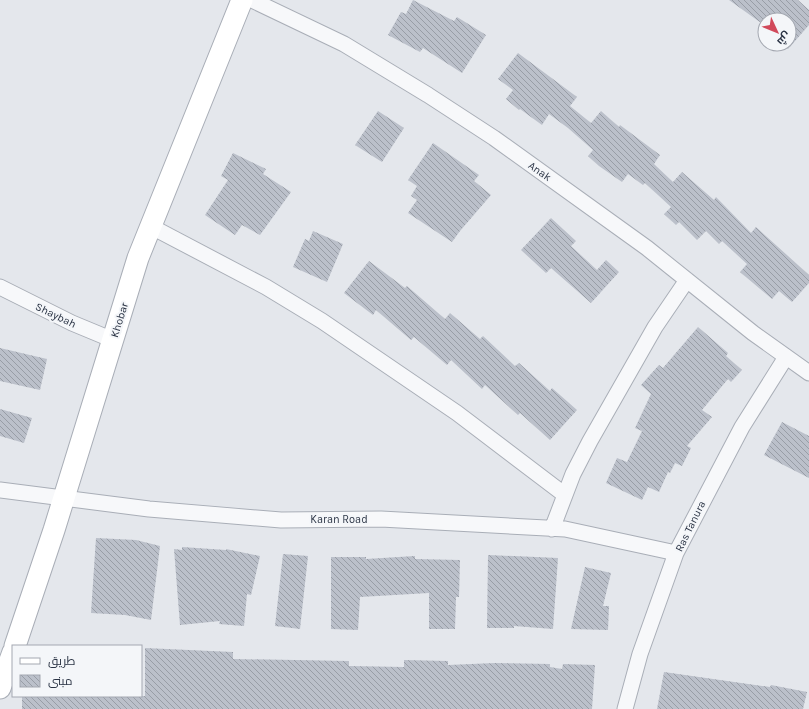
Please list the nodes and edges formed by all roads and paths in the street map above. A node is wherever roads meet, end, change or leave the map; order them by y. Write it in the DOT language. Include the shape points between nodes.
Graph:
graph roads {
  1 [pos="242,0"];
  2 [pos="252,0"];
  3 [pos="150,226"];
  4 [pos="687,280"];
  5 [pos="0,286"];
  6 [pos="113,340"];
  7 [pos="786,357"];
  8 [pos="809,373"];
  9 [pos="0,490"];
  10 [pos="565,495"];
  11 [pos="64,498"];
  12 [pos="552,528"];
  13 [pos="676,553"];
  14 [pos="15,645"];
  15 [pos="12,655"];
  16 [pos="0,688"];
  17 [pos="625,709"];
  1 -- 3 [label="main road, Khobar"];
  2 -- 4 [label="street, Anak" via="344,44 428,94 569,191 648,248"];
  3 -- 6 [label="main road, Khobar"];
  3 -- 10 [label="street" via="266,287 322,322 457,413"];
  4 -- 7 [label="street, Anak"];
  4 -- 10 [label="street" via="655,327 590,441"];
  5 -- 6 [label="street, Shaybah" via="72,323"];
  6 -- 11 [label="main road, Khobar"];
  7 -- 8 [label="street, Anak"];
  7 -- 13 [label="street, Ras Tanura" via="742,427"];
  9 -- 11 [label="street, Karan Road"];
  10 -- 12 [label="street"];
  11 -- 12 [label="street, Karan Road" via="149,509 281,520 381,519"];
  11 -- 14 [label="main road, Khobar"];
  12 -- 13 [label="street, Karan Road"];
  13 -- 17 [label="street, Ras Tanura" via="640,654"];
  15 -- 16 [label="main road"];
}
